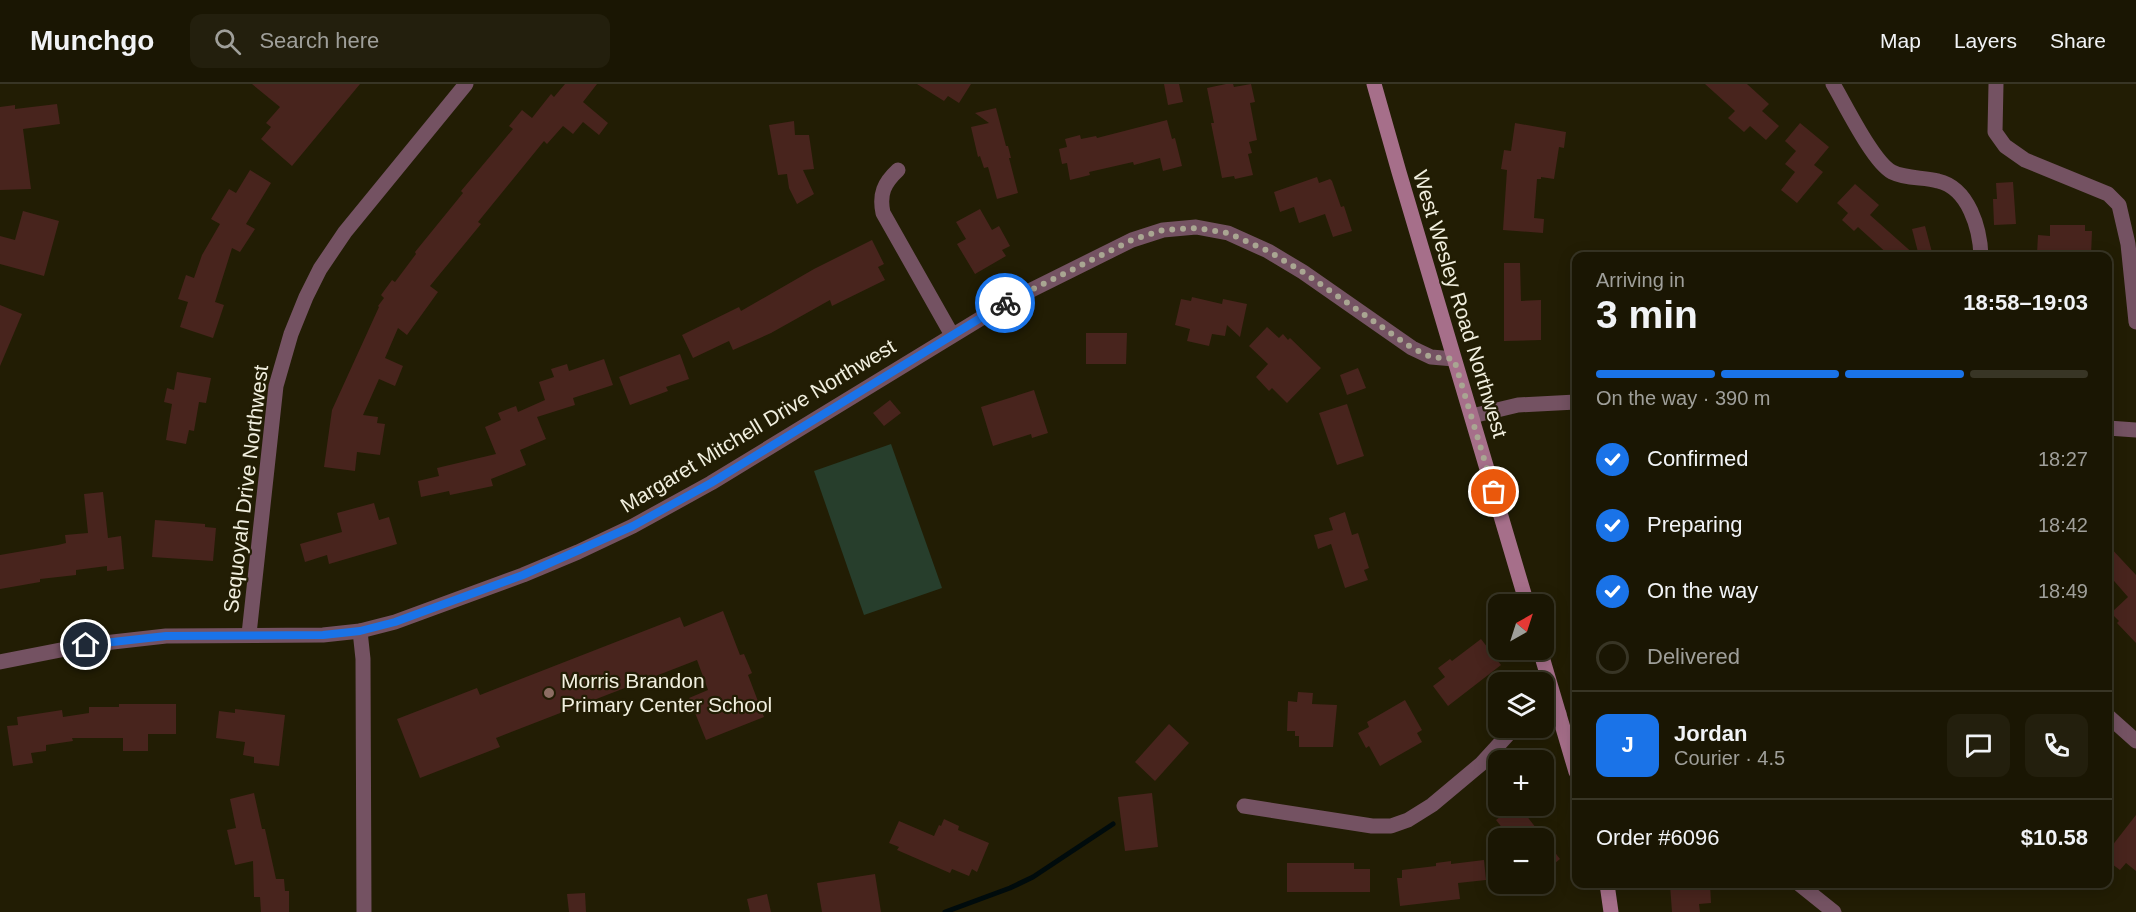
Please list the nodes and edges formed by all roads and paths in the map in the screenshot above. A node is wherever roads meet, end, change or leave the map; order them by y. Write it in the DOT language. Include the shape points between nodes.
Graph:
graph roads {
  1 [pos="466,84"];
  2 [pos="1374,84"];
  3 [pos="1833,84"];
  4 [pos="1995,84"];
  5 [pos="897,170"];
  6 [pos="1980,252"];
  7 [pos="2136,322"];
  8 [pos="952,335"];
  9 [pos="1454,359"];
  10 [pos="1572,402"];
  11 [pos="1472,416"];
  12 [pos="2112,428"];
  13 [pos="2136,430"];
  14 [pos="1524,594"];
  15 [pos="360,631"];
  16 [pos="249,634"];
  17 [pos="1543,660"];
  18 [pos="0,662"];
  19 [pos="1554,714"];
  20 [pos="1559,714"];
  21 [pos="2112,720"];
  22 [pos="1505,738"];
  23 [pos="2136,741"];
  24 [pos="1572,758"];
  25 [pos="1244,806"];
  26 [pos="1607,888"];
  27 [pos="1804,888"];
  28 [pos="364,912"];
  29 [pos="1611,912"];
  30 [pos="1834,912"];
  1 -- 16 [label="street, Sequoyah Drive Northwest" via="345,232 320,269 291,334 276,386"];
  2 -- 9 [label="street, West Wesley Road Northwest"];
  3 -- 6 [label="street" via="1878,160 1892,172 1940,181 1960,194 1976,221"];
  4 -- 7 [label="street" via="1995,132 2005,146 2025,160 2108,194 2120,205"];
  5 -- 8 [label="street" via="882,190 883,213"];
  8 -- 9 [label="street, Margaret Mitchell Drive Northwest" via="1011,300 1132,240 1163,230 1196,228 1228,233 1268,251 1412,348 1431,357"];
  8 -- 15 [label="street, Margaret Mitchell Drive Northwest" via="711,483 633,526 523,575"];
  9 -- 11 [label="street, West Wesley Road Northwest"];
  10 -- 11 [label="street" via="1518,405"];
  11 -- 14 [label="street, West Wesley Road Northwest"];
  12 -- 13 [label="street"];
  15 -- 16 [label="street, Margaret Mitchell Drive Northwest"];
  15 -- 28 [label="street"];
  16 -- 18 [label="street, Margaret Mitchell Drive Northwest" via="143,638"];
  17 -- 20 [label="street"];
  19 -- 20 [label="street"];
  20 -- 24 [label="street"];
  21 -- 23 [label="street"];
  22 -- 25 [label="street" via="1455,787 1408,820 1391,825 1372,826"];
  26 -- 29 [label="street"];
  27 -- 30 [label="street"];
}
